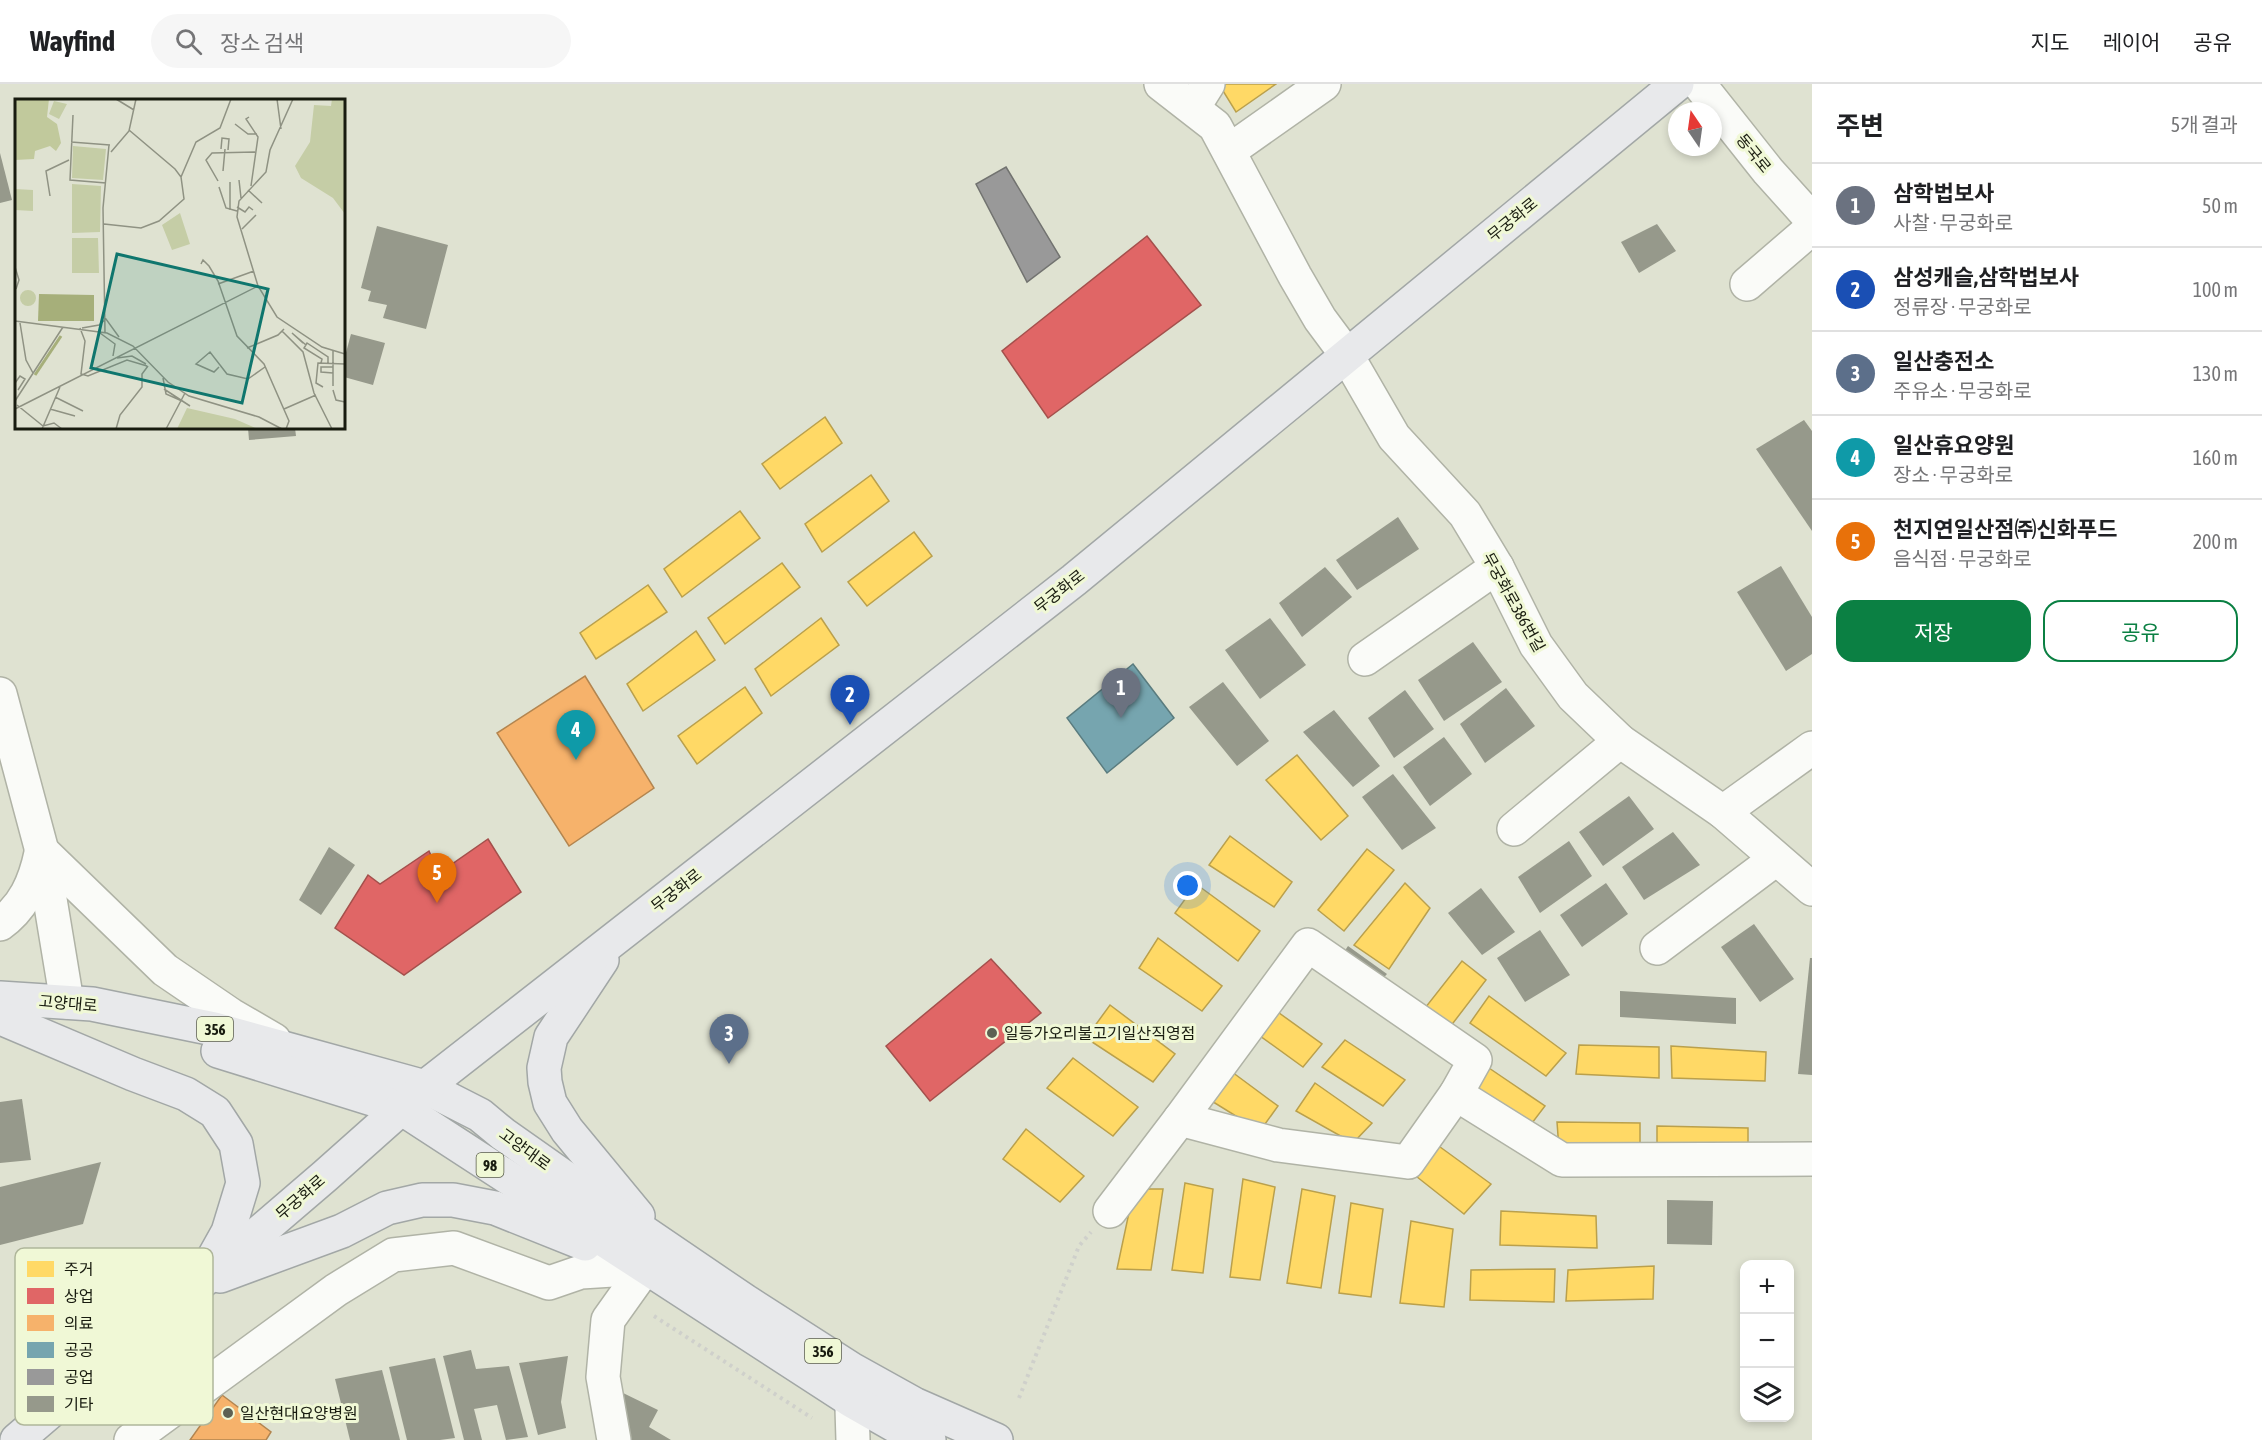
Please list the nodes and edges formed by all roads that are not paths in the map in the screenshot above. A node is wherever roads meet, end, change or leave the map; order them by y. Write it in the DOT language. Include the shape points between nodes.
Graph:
graph roads {
  1 [pos="1161,84"];
  2 [pos="1323,84"];
  3 [pos="1677,84"];
  4 [pos="1699,84"];
  5 [pos="1200,96"];
  6 [pos="1229,151"];
  7 [pos="1812,220"];
  8 [pos="1812,228"];
  9 [pos="1747,285"];
  10 [pos="1346,354"];
  11 [pos="1497,567"];
  12 [pos="1365,659"];
  13 [pos="0,694"];
  14 [pos="1620,741"];
  15 [pos="1812,748"];
  16 [pos="1723,812"];
  17 [pos="1514,829"];
  18 [pos="42,851"];
  19 [pos="1776,859"];
  20 [pos="1812,889"];
  21 [pos="0,924"];
  22 [pos="618,936"];
  23 [pos="1657,948"];
  24 [pos="67,1002"];
  25 [pos="0,1011"];
  26 [pos="287,1048"];
  27 [pos="425,1087"];
  28 [pos="1456,1094"];
  29 [pos="401,1108"];
  30 [pos="1180,1119"];
  31 [pos="1812,1159"];
  32 [pos="1110,1211"];
  33 [pos="653,1256"];
  34 [pos="213,1259"];
  35 [pos="213,1272"];
  36 [pos="213,1279"];
  37 [pos="851,1369"];
  38 [pos="213,1380"];
  39 [pos="852,1401"];
  40 [pos="34,1425"];
  41 [pos="152,1425"];
  42 [pos="17,1440"];
  43 [pos="131,1440"];
  44 [pos="614,1440"];
  45 [pos="853,1440"];
  46 [pos="929,1440"];
  47 [pos="996,1440"];
  1 -- 5 [label="street"];
  2 -- 6 [label="street"];
  3 -- 10 [label="main road, 무궁화로"];
  4 -- 7 [label="street, 동국로"];
  5 -- 6 [label="street"];
  6 -- 10 [label="street" via="1295,276"];
  8 -- 9 [label="street"];
  10 -- 11 [label="street, 무궁화로386번길" via="1394,437 1465,514"];
  10 -- 22 [label="main road, 무궁화로" via="1074,580"];
  11 -- 12 [label="street"];
  11 -- 14 [label="street, 무궁화로386번길" via="1536,645 1573,696"];
  13 -- 18 [label="street"];
  14 -- 16 [label="street, 무궁화로386번길"];
  14 -- 17 [label="street"];
  15 -- 16 [label="street"];
  16 -- 19 [label="street, 무궁화로386번길"];
  18 -- 21 [label="street" via="29,890 17,910"];
  18 -- 24 [label="street"];
  18 -- 26 [label="street" via="165,970"];
  19 -- 20 [label="street, 무궁화로386번길"];
  19 -- 23 [label="street"];
  22 -- 27 [label="main road, 무궁화로"];
  22 -- 33 [label="main road" via="551,1037 545,1082 550,1103"];
  24 -- 25 [label="main road, 고양대로 / 356"];
  24 -- 26 [label="main road, 고양대로 / 356" via="214,1029"];
  25 -- 29 [label="main road, 고양대로 / 98" via="199,1045"];
  25 -- 34 [label="main road" via="133,1074 186,1094 215,1112 236,1144 243,1183 228,1232"];
  26 -- 27 [label="main road, 고양대로 / 356"];
  27 -- 29 [label="main road, 무궁화로"];
  27 -- 33 [label="main road, 고양대로 / 356" via="480,1115"];
  28 -- 30 [label="street" via="1408,1162 1278,1145"];
  28 -- 30 [label="street" via="1475,1060 1308,945"];
  28 -- 31 [label="street" via="1562,1160"];
  29 -- 33 [label="main road, 고양대로 / 98"];
  29 -- 35 [label="main road, 무궁화로"];
  30 -- 32 [label="street"];
  33 -- 36 [label="main road" via="495,1208 430,1200 387,1208 342,1231"];
  33 -- 37 [label="main road, 고양대로 / 356" via="745,1301"];
  33 -- 38 [label="street" via="549,1283 454,1248 393,1255 336,1290"];
  33 -- 39 [label="main road, 고양대로 / 98"];
  33 -- 44 [label="street" via="608,1320 603,1377"];
  37 -- 39 [label="street"];
  37 -- 47 [label="main road, 고양대로 / 356" via="914,1404"];
  39 -- 45 [label="street"];
  39 -- 46 [label="main road, 고양대로 / 98" via="910,1434"];
  40 -- 42 [label="main road, 무궁화로"];
  41 -- 43 [label="street"];
}
